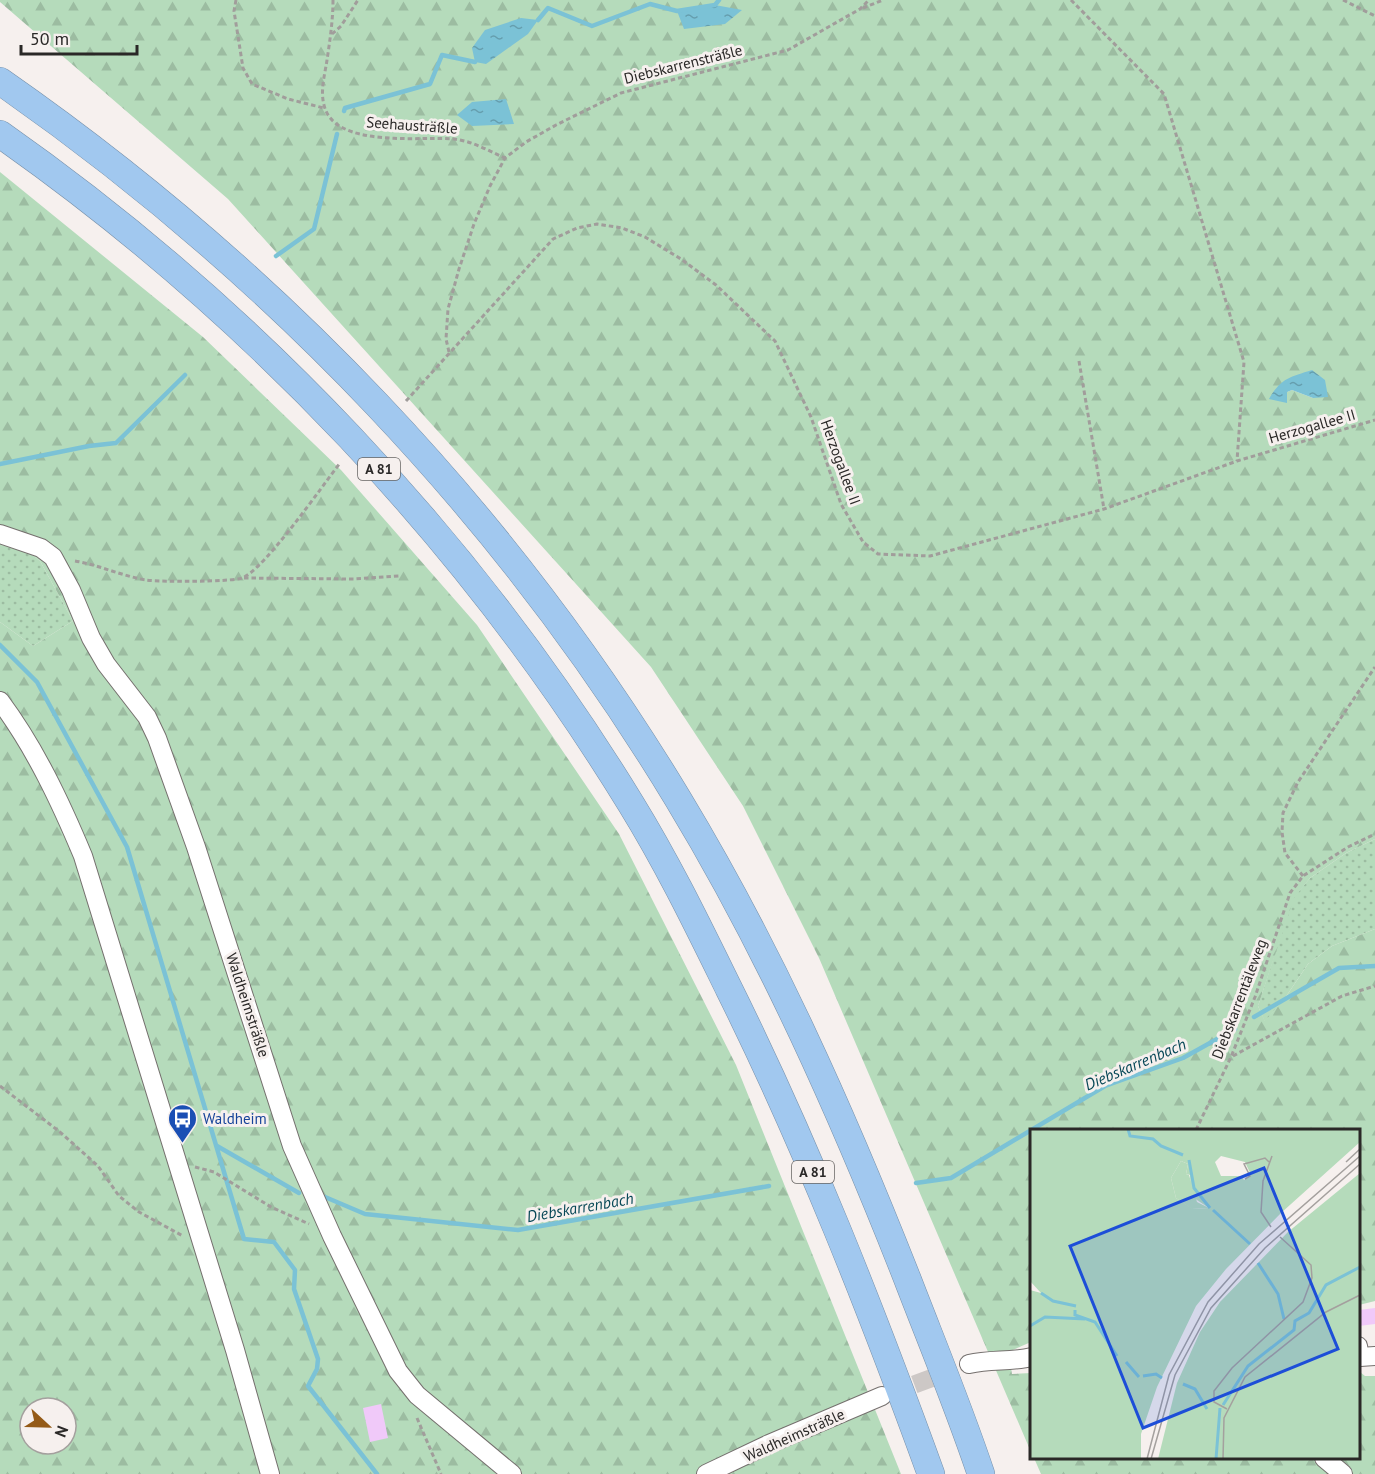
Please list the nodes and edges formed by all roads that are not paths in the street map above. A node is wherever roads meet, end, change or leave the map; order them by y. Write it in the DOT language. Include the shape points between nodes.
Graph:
graph roads {
  1 [pos="0,81"];
  2 [pos="0,134"];
  3 [pos="0,534"];
  4 [pos="0,701"];
  5 [pos="1375,1356"];
  6 [pos="1030,1357"];
  7 [pos="1360,1357"];
  8 [pos="969,1364"];
  9 [pos="882,1396"];
  10 [pos="1325,1459"];
  11 [pos="270,1474"];
  12 [pos="512,1474"];
  13 [pos="706,1474"];
  14 [pos="932,1474"];
  15 [pos="981,1474"];
  16 [pos="1343,1474"];
  1 -- 15 [label="highway, A 81" via="165,206 313,338 463,499 586,659 699,835 788,1002 873,1193"];
  2 -- 14 [label="highway, A 81" via="163,260 308,393 434,532 552,684 654,844 739,1007 832,1218"];
  3 -- 12 [label="street, Waldheimsträßle" via="48,552 106,664 147,717 157,738 292,1146 398,1371 417,1395"];
  4 -- 11 [label="street" via="17,723 60,800 83,855"];
  5 -- 7 [label="street"];
  6 -- 8 [label="street"];
  9 -- 13 [label="street, Waldheimsträßle"];
  10 -- 16 [label="street"];
}
